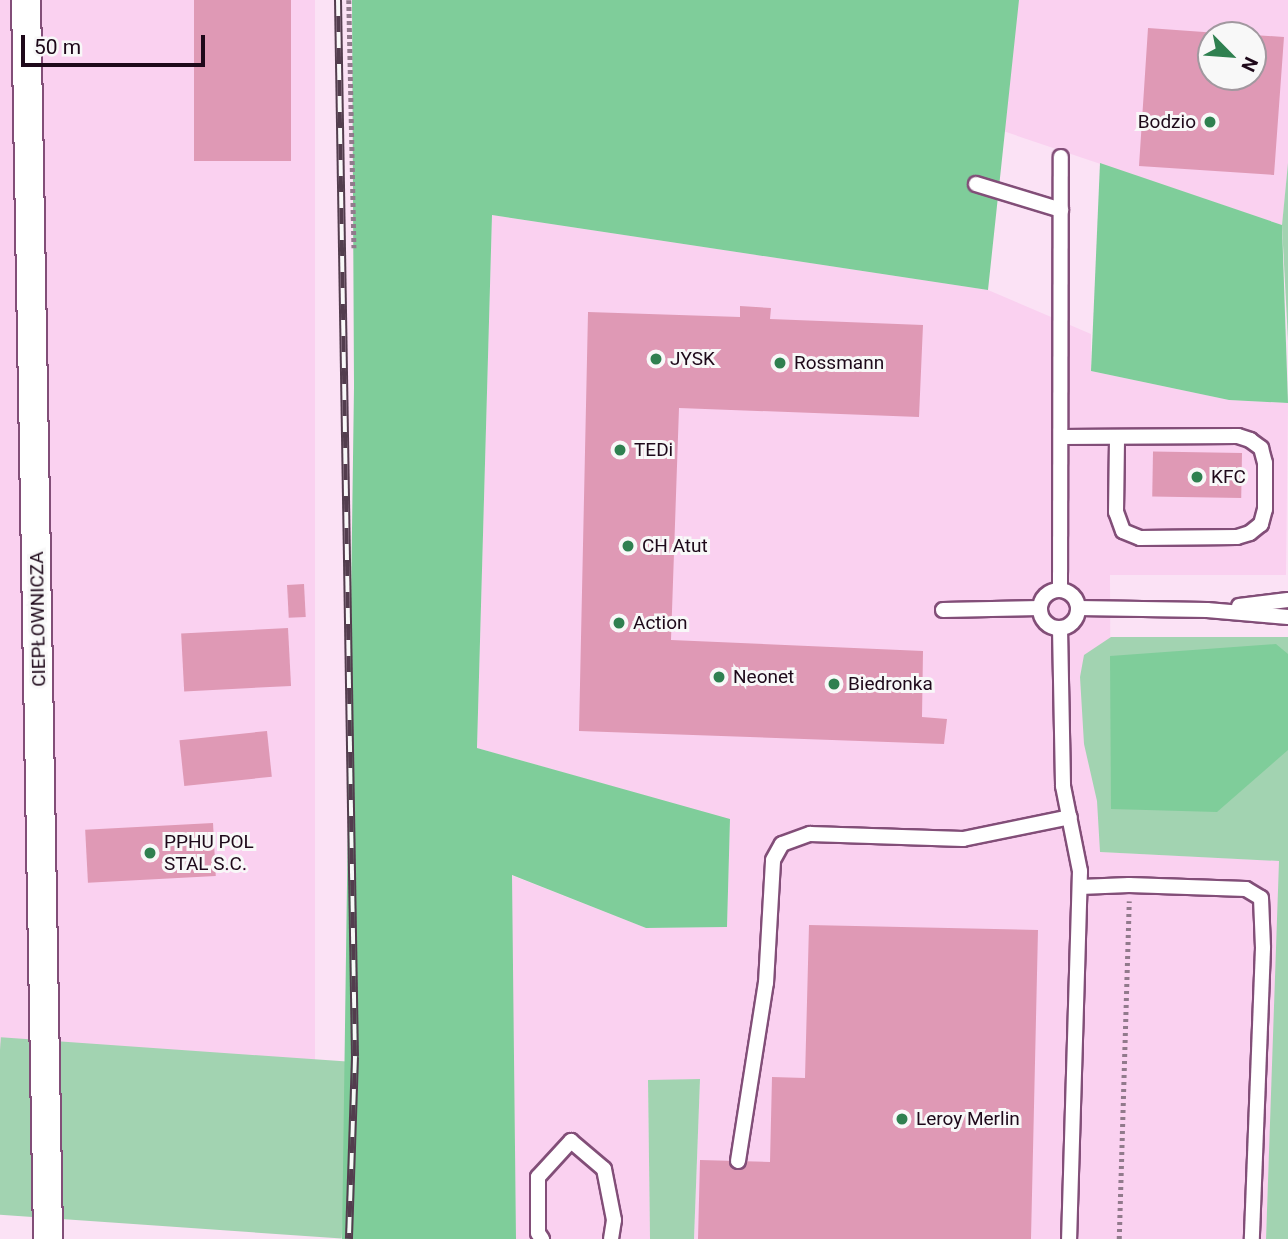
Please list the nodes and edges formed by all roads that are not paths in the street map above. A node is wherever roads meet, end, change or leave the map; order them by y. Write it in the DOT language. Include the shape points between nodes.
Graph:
graph roads {
  1 [pos="26,0"];
  2 [pos="1061,157"];
  3 [pos="976,184"];
  4 [pos="1061,210"];
  5 [pos="1060,437"];
  6 [pos="1116,437"];
  7 [pos="1060,590"];
  8 [pos="1288,600"];
  9 [pos="1040,608"];
  10 [pos="1078,608"];
  11 [pos="943,610"];
  12 [pos="1207,610"];
  13 [pos="1288,617"];
  14 [pos="1060,628"];
  15 [pos="1070,817"];
  16 [pos="1080,887"];
  17 [pos="738,1161"];
  18 [pos="48,1239"];
  19 [pos="542,1239"];
  20 [pos="611,1239"];
  21 [pos="1069,1239"];
  22 [pos="1252,1239"];
  1 -- 18 [label="street, CIEPŁOWNICZA"];
  2 -- 4 [label="lane"];
  3 -- 4 [label="lane"];
  4 -- 5 [label="lane"];
  5 -- 6 [label="lane"];
  5 -- 7 [label="lane"];
  6 -- 6 [label="lane" via="1238,436 1250,440 1261,448 1265,463 1261,524 1237,537 1140,537 1123,531 1116,512"];
  7 -- 9 [label="lane" via="1044,597"];
  7 -- 10 [label="lane" via="1074,597"];
  8 -- 12 [label="lane"];
  9 -- 11 [label="lane"];
  9 -- 14 [label="lane" via="1044,620"];
  10 -- 12 [label="lane"];
  10 -- 14 [label="lane" via="1075,619"];
  12 -- 13 [label="lane"];
  14 -- 15 [label="lane" via="1062,767"];
  15 -- 16 [label="lane"];
  15 -- 17 [label="lane" via="962,839 810,834 782,844 773,860 766,983"];
  16 -- 21 [label="lane"];
  16 -- 22 [label="lane" via="1247,889 1263,902"];
  19 -- 20 [label="lane" via="538,1233 538,1177 571,1141 604,1169 614,1220"];
}
